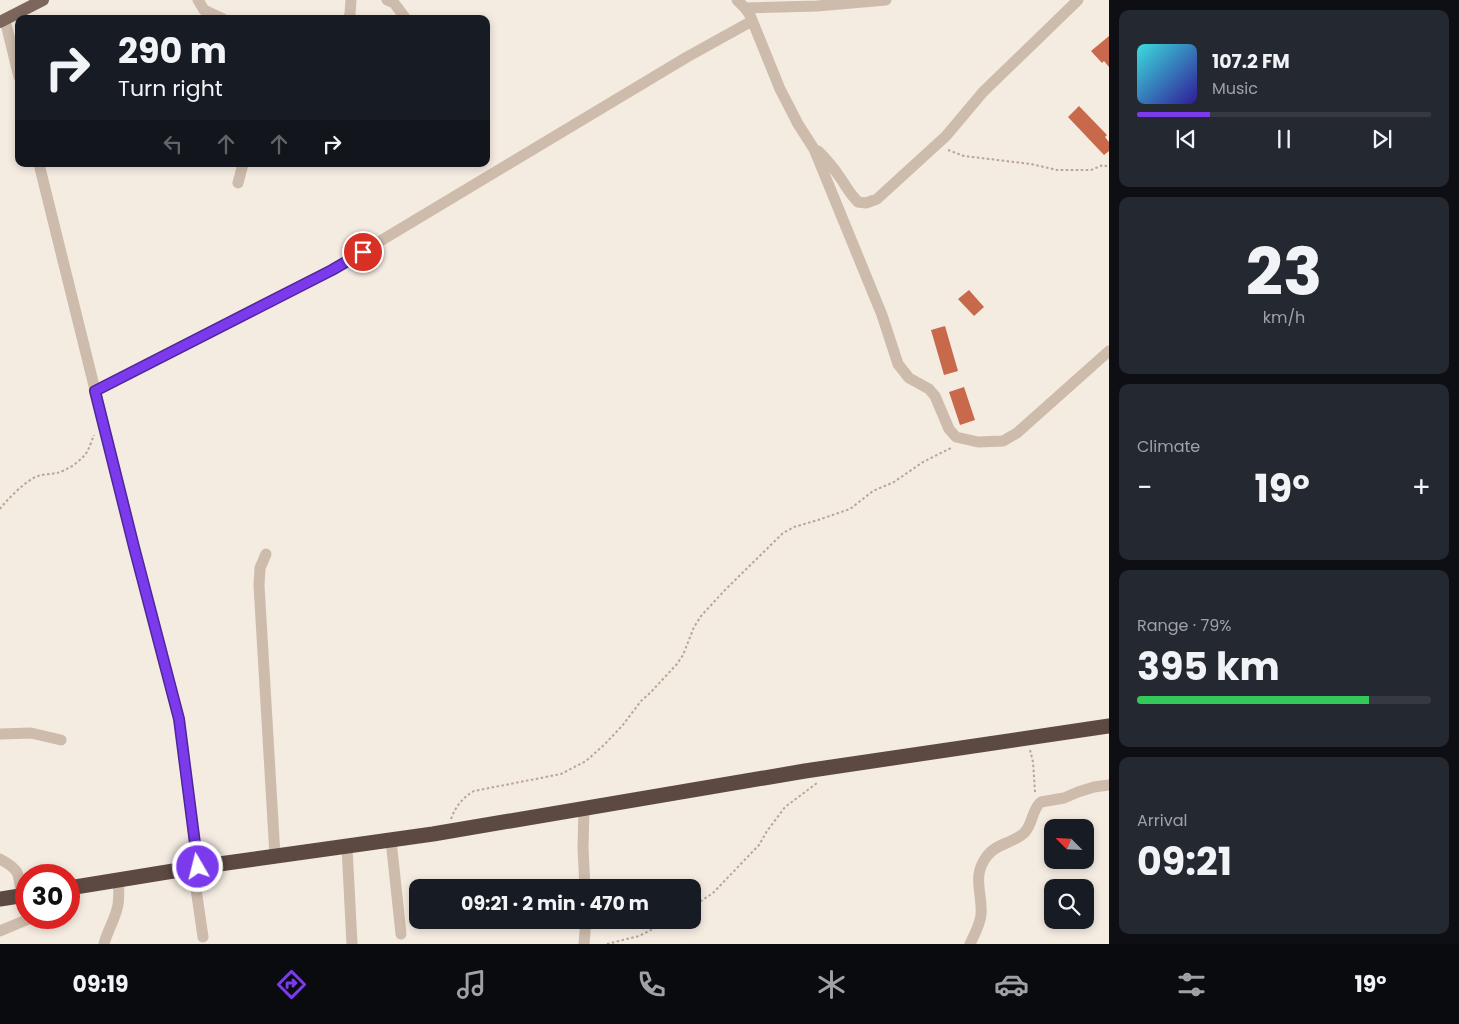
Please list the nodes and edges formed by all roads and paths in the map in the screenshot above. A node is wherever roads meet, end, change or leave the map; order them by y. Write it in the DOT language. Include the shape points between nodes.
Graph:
graph roads {
  1 [pos="43,0"];
  2 [pos="198,0"];
  3 [pos="351,0"];
  4 [pos="387,0"];
  5 [pos="886,0"];
  6 [pos="1078,0"];
  7 [pos="741,4"];
  8 [pos="215,15"];
  9 [pos="350,15"];
  10 [pos="403,15"];
  11 [pos="3,21"];
  12 [pos="752,21"];
  13 [pos="15,63"];
  14 [pos="936,145"];
  15 [pos="814,149"];
  16 [pos="40,167"];
  17 [pos="241,167"];
  18 [pos="1109,167"];
  19 [pos="238,183"];
  20 [pos="1109,350"];
  21 [pos="95,391"];
  22 [pos="102,419"];
  23 [pos="965,440"];
  24 [pos="0,509"];
  25 [pos="266,554"];
  26 [pos="1109,726"];
  27 [pos="0,734"];
  28 [pos="1026,738"];
  29 [pos="61,740"];
  30 [pos="836,766"];
  31 [pos="1109,785"];
  32 [pos="1038,804"];
  33 [pos="584,808"];
  34 [pos="445,832"];
  35 [pos="390,840"];
  36 [pos="347,847"];
  37 [pos="275,856"];
  38 [pos="0,859"];
  39 [pos="196,867"];
  40 [pos="15,869"];
  41 [pos="585,879"];
  42 [pos="119,880"];
  43 [pos="80,886"];
  44 [pos="15,897"];
  45 [pos="0,899"];
  46 [pos="701,901"];
  47 [pos="15,925"];
  48 [pos="585,929"];
  49 [pos="653,929"];
  50 [pos="0,931"];
  51 [pos="401,934"];
  52 [pos="203,937"];
  53 [pos="104,944"];
  54 [pos="352,944"];
  55 [pos="584,944"];
  56 [pos="607,944"];
  57 [pos="970,944"];
  1 -- 11 [label="main road"];
  2 -- 8 [label="street" via="204,10"];
  3 -- 9 [label="street"];
  4 -- 10 [label="street" via="394,3"];
  5 -- 7 [label="street" via="818,6"];
  6 -- 14 [label="street" via="983,92"];
  7 -- 12 [label="street"];
  11 -- 13 [label="street"];
  12 -- 15 [label="street" via="780,89"];
  12 -- 21 [label="street" via="332,270"];
  14 -- 15 [label="street" via="877,199 866,203 858,202 849,193 827,160"];
  14 -- 18 [label="path" via="964,156 1057,170"];
  15 -- 23 [label="street" via="882,315 898,364 909,378 929,389 952,434"];
  16 -- 21 [label="street"];
  17 -- 19 [label="street"];
  20 -- 23 [label="street" via="1017,433 1003,441"];
  21 -- 22 [label="street"];
  22 -- 24 [label="path" via="87,452 74,464 58,473 29,480"];
  22 -- 39 [label="street" via="179,719"];
  23 -- 34 [label="path" via="894,482 873,490 850,509 784,533 701,616 676,664 622,726 586,761 561,774 474,791 454,810"];
  25 -- 37 [label="street" via="260,568 259,585"];
  26 -- 28 [label="highway"];
  27 -- 29 [label="street" via="31,733"];
  28 -- 30 [label="highway"];
  28 -- 32 [label="path" via="1033,757"];
  30 -- 33 [label="highway"];
  30 -- 46 [label="path" via="785,807 759,845"];
  31 -- 32 [label="street"];
  32 -- 57 [label="street" via="1023,834 994,850 982,864 978,882 981,916"];
  33 -- 34 [label="highway"];
  33 -- 41 [label="street"];
  34 -- 35 [label="highway"];
  35 -- 36 [label="highway"];
  35 -- 51 [label="street"];
  36 -- 37 [label="highway"];
  36 -- 54 [label="street"];
  37 -- 39 [label="highway"];
  38 -- 40 [label="street"];
  39 -- 42 [label="highway"];
  39 -- 52 [label="street"];
  42 -- 43 [label="highway"];
  42 -- 53 [label="street" via="117,912"];
  44 -- 45 [label="highway"];
  47 -- 50 [label="street"];
  48 -- 55 [label="street"];
  49 -- 56 [label="path"];
}
